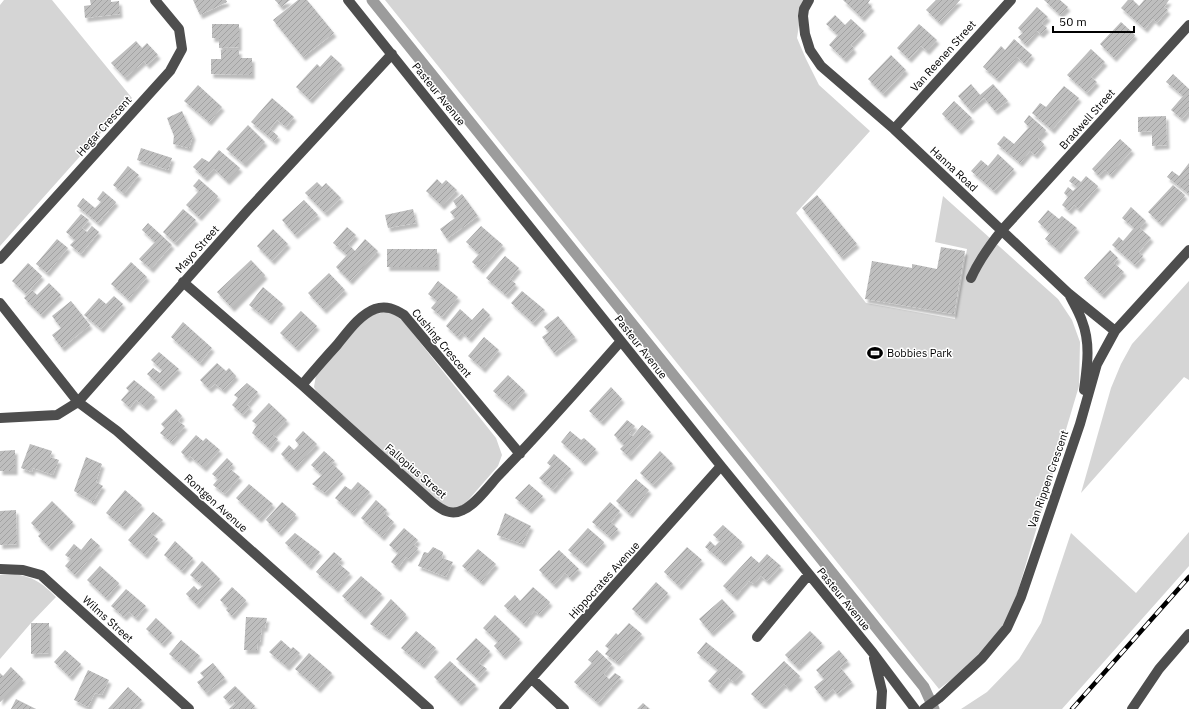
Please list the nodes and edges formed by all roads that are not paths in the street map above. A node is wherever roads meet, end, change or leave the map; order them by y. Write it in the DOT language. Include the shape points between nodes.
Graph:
graph roads {
  1 [pos="155,0"];
  2 [pos="348,0"];
  3 [pos="1011,0"];
  4 [pos="806,4"];
  5 [pos="1189,25"];
  6 [pos="392,54"];
  7 [pos="894,129"];
  8 [pos="1002,230"];
  9 [pos="1189,250"];
  10 [pos="0,259"];
  11 [pos="971,278"];
  12 [pos="183,282"];
  13 [pos="1068,293"];
  14 [pos="0,304"];
  15 [pos="1115,331"];
  16 [pos="621,341"];
  17 [pos="302,385"];
  18 [pos="78,402"];
  19 [pos="0,418"];
  20 [pos="1080,424"];
  21 [pos="520,454"];
  22 [pos="721,466"];
  23 [pos="0,569"];
  24 [pos="809,574"];
  25 [pos="1189,634"];
  26 [pos="757,637"];
  27 [pos="873,653"];
  28 [pos="532,679"];
  29 [pos="189,709"];
  30 [pos="429,709"];
  31 [pos="504,709"];
  32 [pos="564,709"];
  33 [pos="881,709"];
  34 [pos="915,709"];
  35 [pos="924,709"];
  36 [pos="1132,709"];
  1 -- 10 [label="street, Hegar Crescent" via="179,29 182,49 170,71"];
  2 -- 6 [label="street, Pasteur Avenue"];
  3 -- 7 [label="street, Van Reenen Street"];
  4 -- 7 [label="street, Hanna Road" via="803,16 805,34 816,60"];
  5 -- 8 [label="street, Bradwell Street"];
  6 -- 12 [label="street, Mayo Street"];
  6 -- 16 [label="street, Pasteur Avenue"];
  7 -- 8 [label="street, Hanna Road"];
  8 -- 11 [label="street, Bradwell Street" via="987,249"];
  8 -- 13 [label="street, Hanna Road"];
  9 -- 15 [label="street, Van Rippen Crescent"];
  12 -- 17 [label="street, Fallopius Street"];
  12 -- 18 [label="street, Mayo Street"];
  13 -- 15 [label="street, Hanna Road"];
  13 -- 20 [label="street" via="1083,322 1088,354"];
  14 -- 18 [label="street, Rontgen Avenue"];
  15 -- 20 [label="street, Van Rippen Crescent" via="1097,364"];
  16 -- 21 [label="street, Fallopius Street"];
  16 -- 22 [label="street, Pasteur Avenue"];
  17 -- 21 [label="street, Fallopius Street" via="444,511 452,513 464,510"];
  17 -- 21 [label="street, Cushing Crescent" via="367,313 385,307 395,310 404,315"];
  18 -- 19 [label="street, Mayo Street" via="57,415"];
  18 -- 30 [label="street, Rontgen Avenue" via="117,431"];
  20 -- 35 [label="street, Van Rippen Crescent" via="1021,597 1007,628 982,658"];
  22 -- 24 [label="street, Pasteur Avenue"];
  22 -- 28 [label="street, Hippocrates Avenue"];
  23 -- 29 [label="street, Wilms Street" via="23,570 41,575"];
  24 -- 26 [label="street"];
  24 -- 27 [label="street, Pasteur Avenue"];
  25 -- 36 [label="street" via="1159,669"];
  27 -- 33 [label="street" via="882,690"];
  27 -- 34 [label="street, Pasteur Avenue"];
  28 -- 31 [label="street, Hippocrates Avenue"];
  28 -- 32 [label="street"];
}
